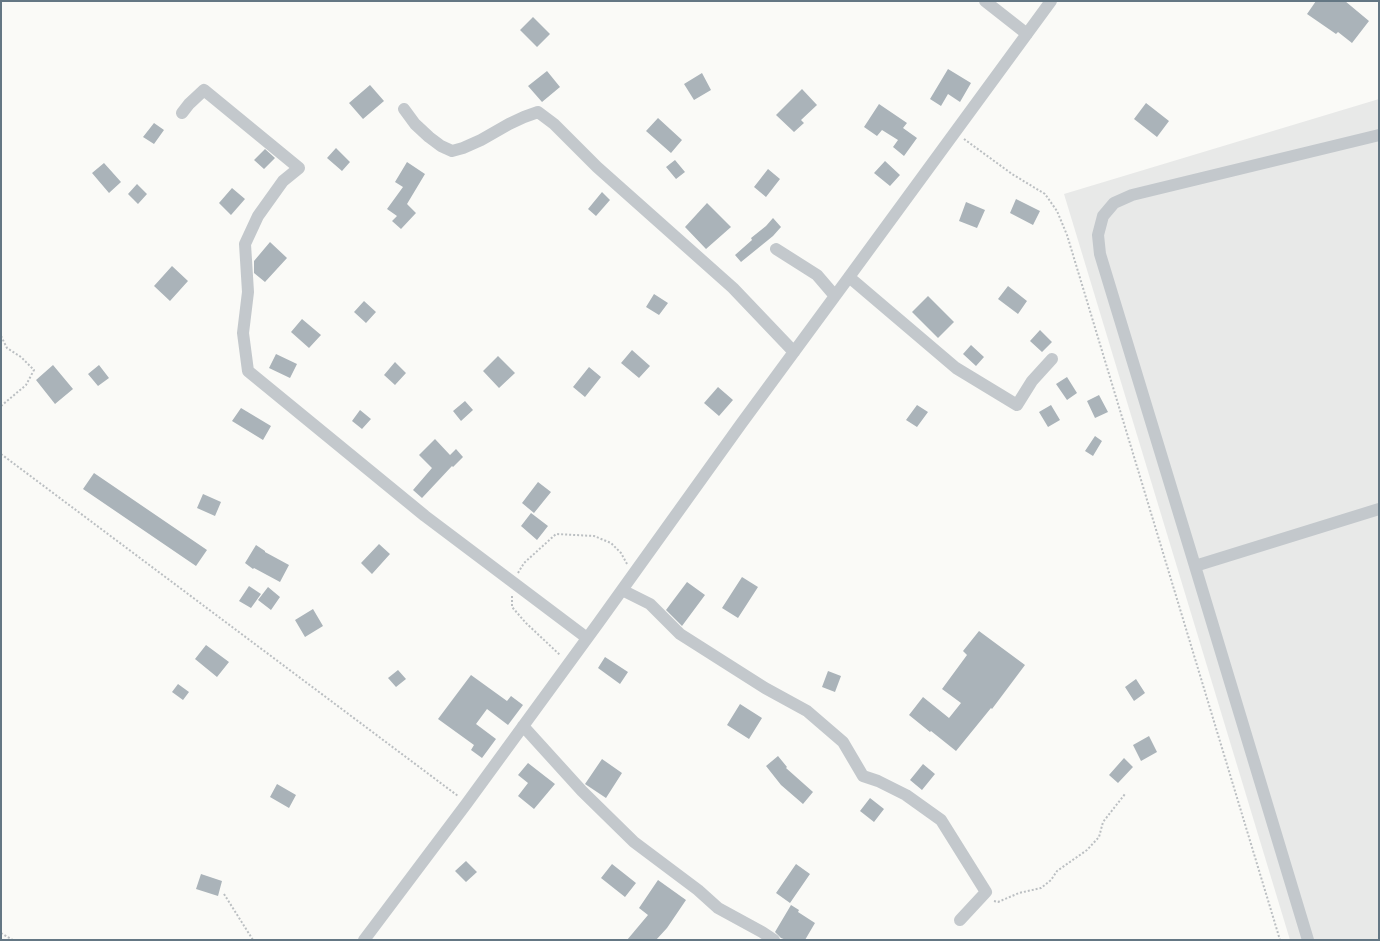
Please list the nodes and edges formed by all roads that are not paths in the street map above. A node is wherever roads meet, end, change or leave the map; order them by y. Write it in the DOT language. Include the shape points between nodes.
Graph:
graph roads {
  1 [pos="985,1"];
  2 [pos="1051,1"];
  3 [pos="1027,34"];
  4 [pos="404,109"];
  5 [pos="182,113"];
  6 [pos="1379,135"];
  7 [pos="776,249"];
  8 [pos="849,277"];
  9 [pos="835,296"];
  10 [pos="794,352"];
  11 [pos="1052,359"];
  12 [pos="1379,509"];
  13 [pos="1195,566"];
  14 [pos="622,590"];
  15 [pos="587,638"];
  16 [pos="523,726"];
  17 [pos="960,920"];
  18 [pos="364,940"];
  19 [pos="774,940"];
  20 [pos="1308,940"];
  1 -- 3 [label="street"];
  2 -- 3 [label="street"];
  3 -- 8 [label="street"];
  4 -- 10 [label="street" via="429,137 452,151 538,112 733,288"];
  5 -- 15 [label="street" via="204,90 299,168 283,182 258,216 244,244 248,292 243,333 248,371 419,511"];
  6 -- 13 [label="street" via="1132,195 1114,203 1103,216 1098,235 1100,254"];
  7 -- 9 [label="street" via="817,275"];
  8 -- 9 [label="street"];
  8 -- 11 [label="street" via="956,368 1017,405 1032,381"];
  9 -- 10 [label="street"];
  10 -- 14 [label="street"];
  12 -- 13 [label="street"];
  13 -- 20 [label="street"];
  14 -- 15 [label="street"];
  14 -- 17 [label="street" via="650,604 680,634 765,688 807,711 843,742 863,776 906,795 941,820 986,892"];
  15 -- 16 [label="street"];
  16 -- 18 [label="street"];
  16 -- 19 [label="street" via="582,791 634,842 718,908"];
}
